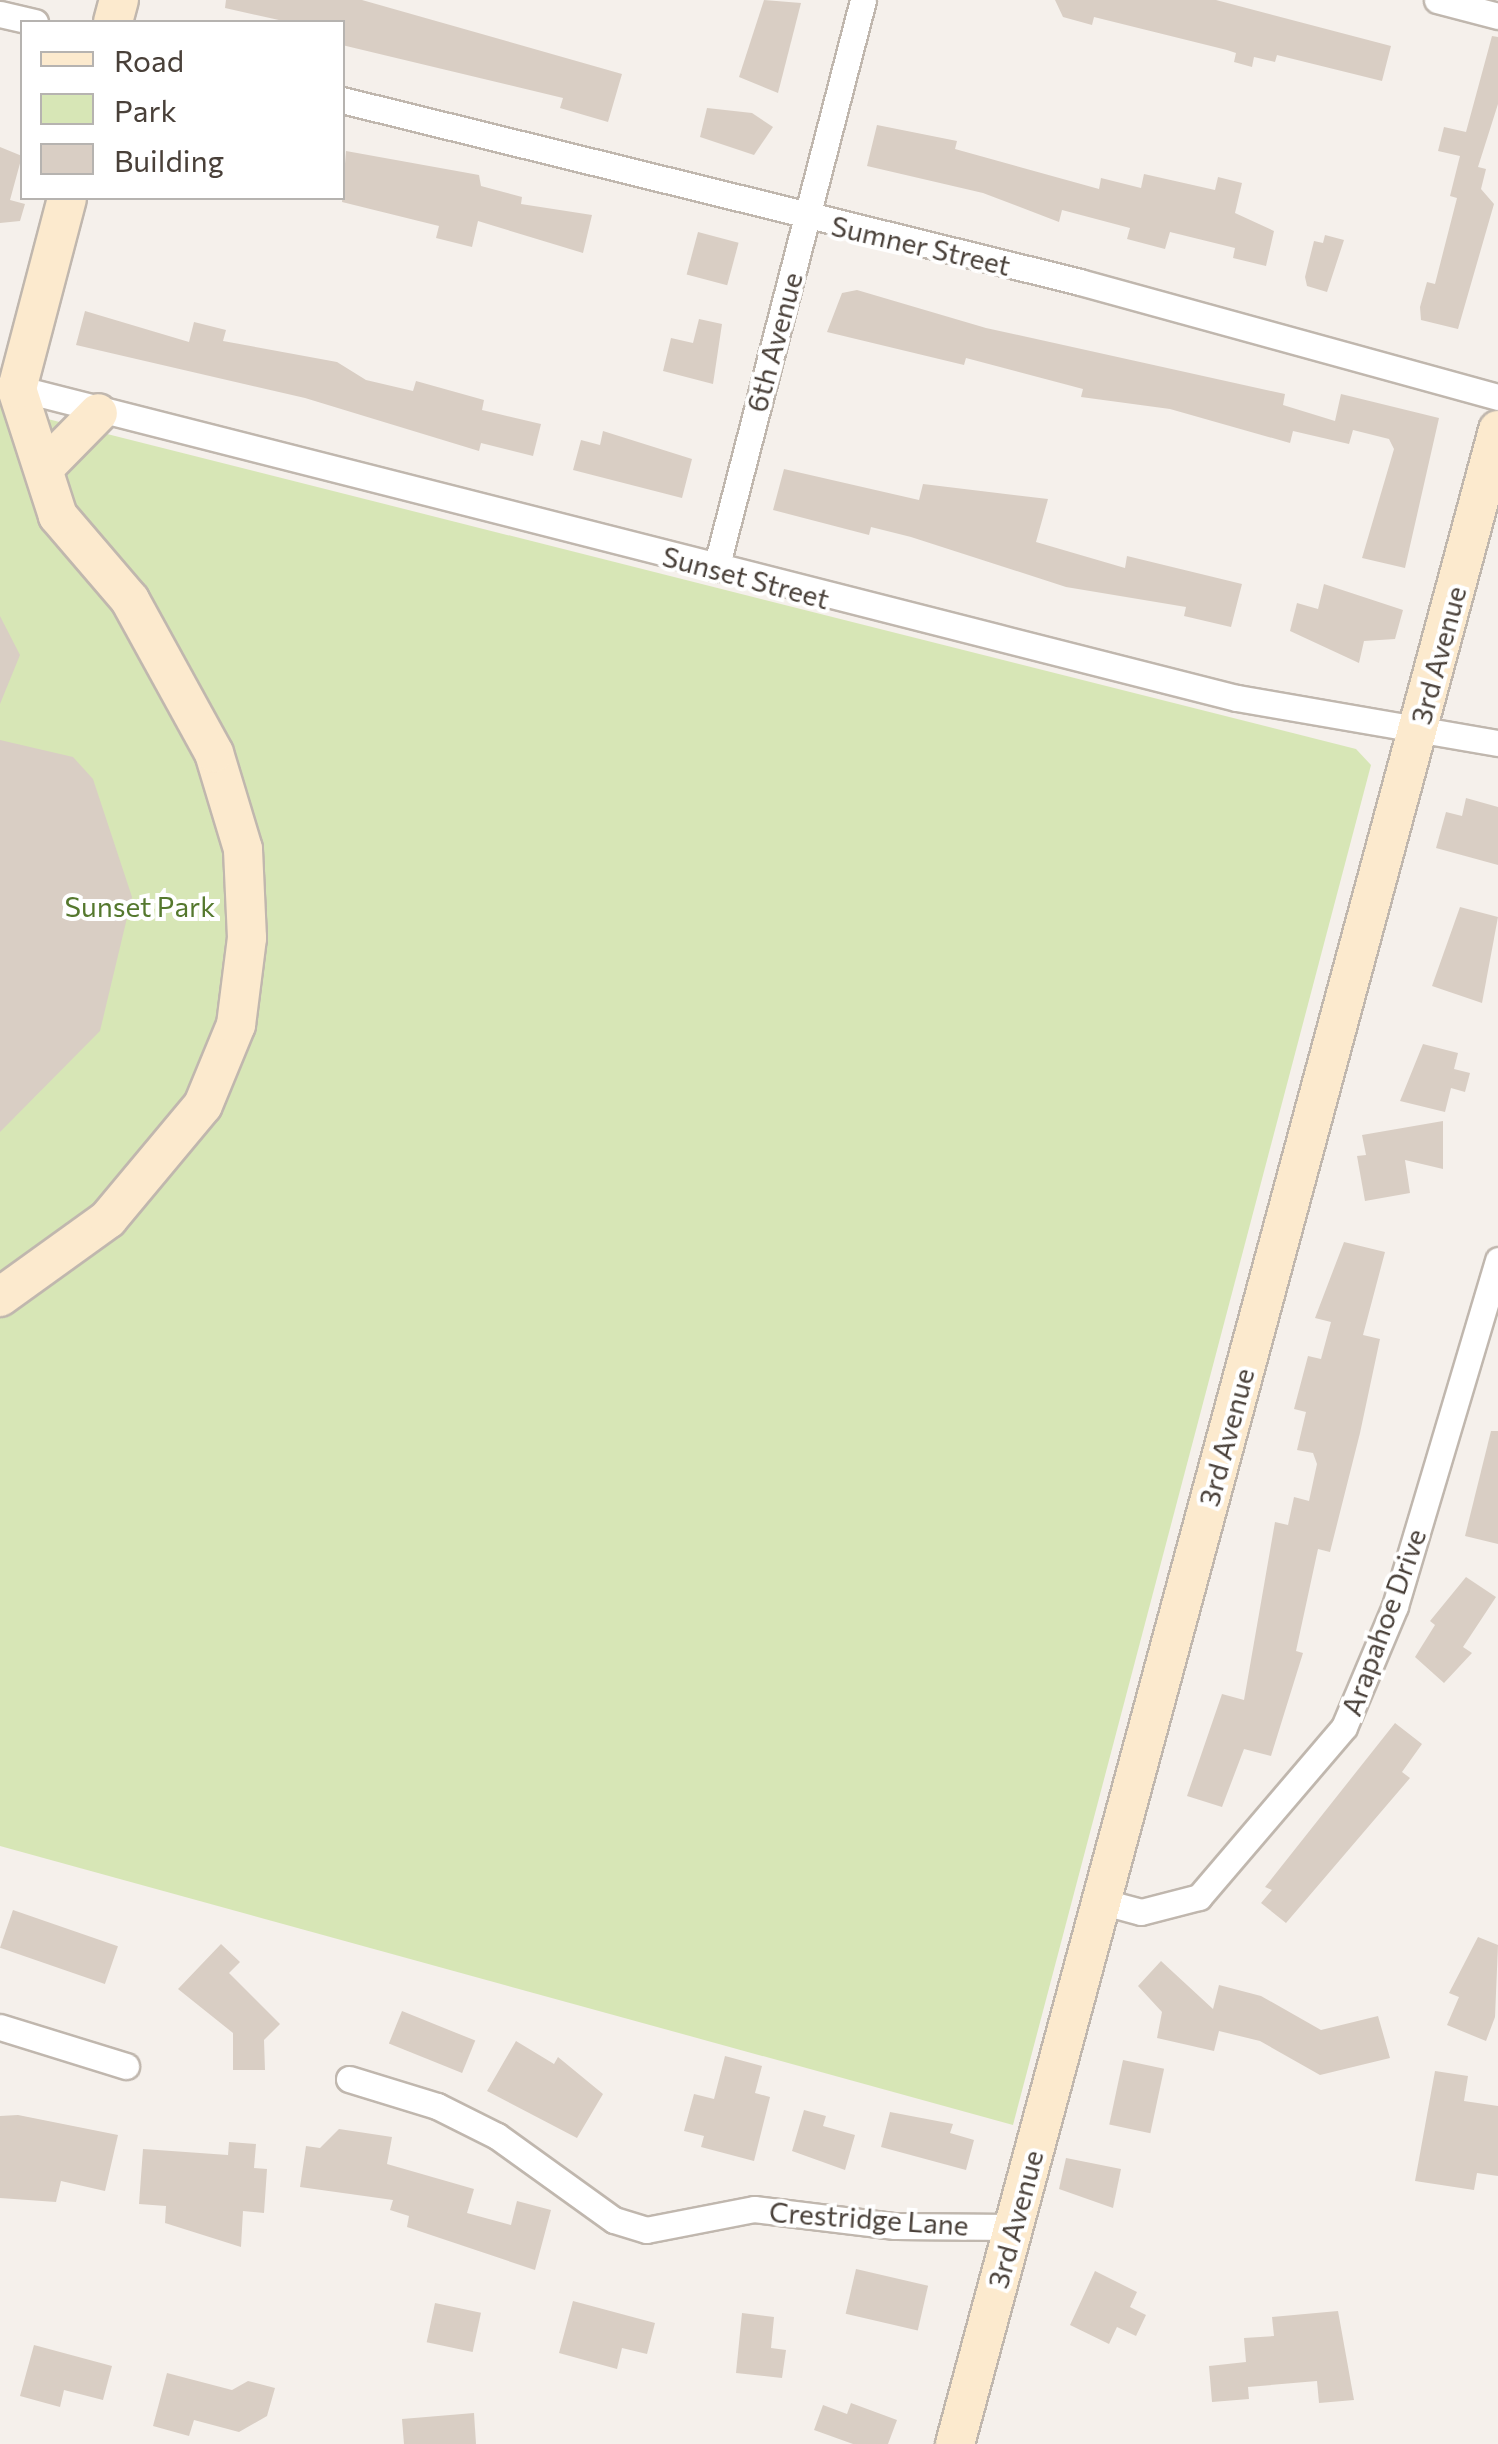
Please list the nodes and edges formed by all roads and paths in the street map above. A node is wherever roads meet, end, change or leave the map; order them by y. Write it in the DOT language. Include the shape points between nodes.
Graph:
graph roads {
  1 [pos="862,0"];
  2 [pos="1437,0"];
  3 [pos="0,14"];
  4 [pos="1498,16"];
  5 [pos="26,20"];
  6 [pos="345,101"];
  7 [pos="67,200"];
  8 [pos="807,218"];
  9 [pos="9,386"];
  10 [pos="1498,397"];
  11 [pos="63,421"];
  12 [pos="1498,430"];
  13 [pos="46,466"];
  14 [pos="716,568"];
  15 [pos="1419,724"];
  16 [pos="1498,743"];
  17 [pos="1498,1260"];
  18 [pos="4,1292"];
  19 [pos="1100,1900"];
  20 [pos="0,2027"];
  21 [pos="126,2066"];
  22 [pos="349,2079"];
  23 [pos="1012,2227"];
  24 [pos="955,2444"];
  1 -- 8 [label="street, 6th Avenue"];
  2 -- 4 [label="street"];
  3 -- 5 [label="street"];
  6 -- 8 [label="street, Sumner Street"];
  7 -- 9 [label="street"];
  8 -- 10 [label="street, Sumner Street"];
  8 -- 14 [label="street, 6th Avenue"];
  9 -- 11 [label="street, Sunset Street"];
  9 -- 13 [label="street"];
  11 -- 13 [label="street"];
  11 -- 14 [label="street, Sunset Street"];
  12 -- 15 [label="street, 3rd Avenue"];
  13 -- 18 [label="street" via="58,516 130,600 214,753 244,849 247,938 236,1025 209,1096 119,1208"];
  14 -- 15 [label="street, Sunset Street" via="1322,717"];
  15 -- 16 [label="street, Sunset Street"];
  15 -- 19 [label="street, 3rd Avenue"];
  17 -- 19 [label="street, Arapahoe Drive" via="1395,1606 1344,1727 1199,1897 1141,1912"];
  19 -- 23 [label="street, 3rd Avenue"];
  20 -- 21 [label="street"];
  22 -- 23 [label="street, Crestridge Lane" via="437,2106 497,2136 614,2220 646,2230 754,2209 895,2226"];
  23 -- 24 [label="street, 3rd Avenue"];
}
